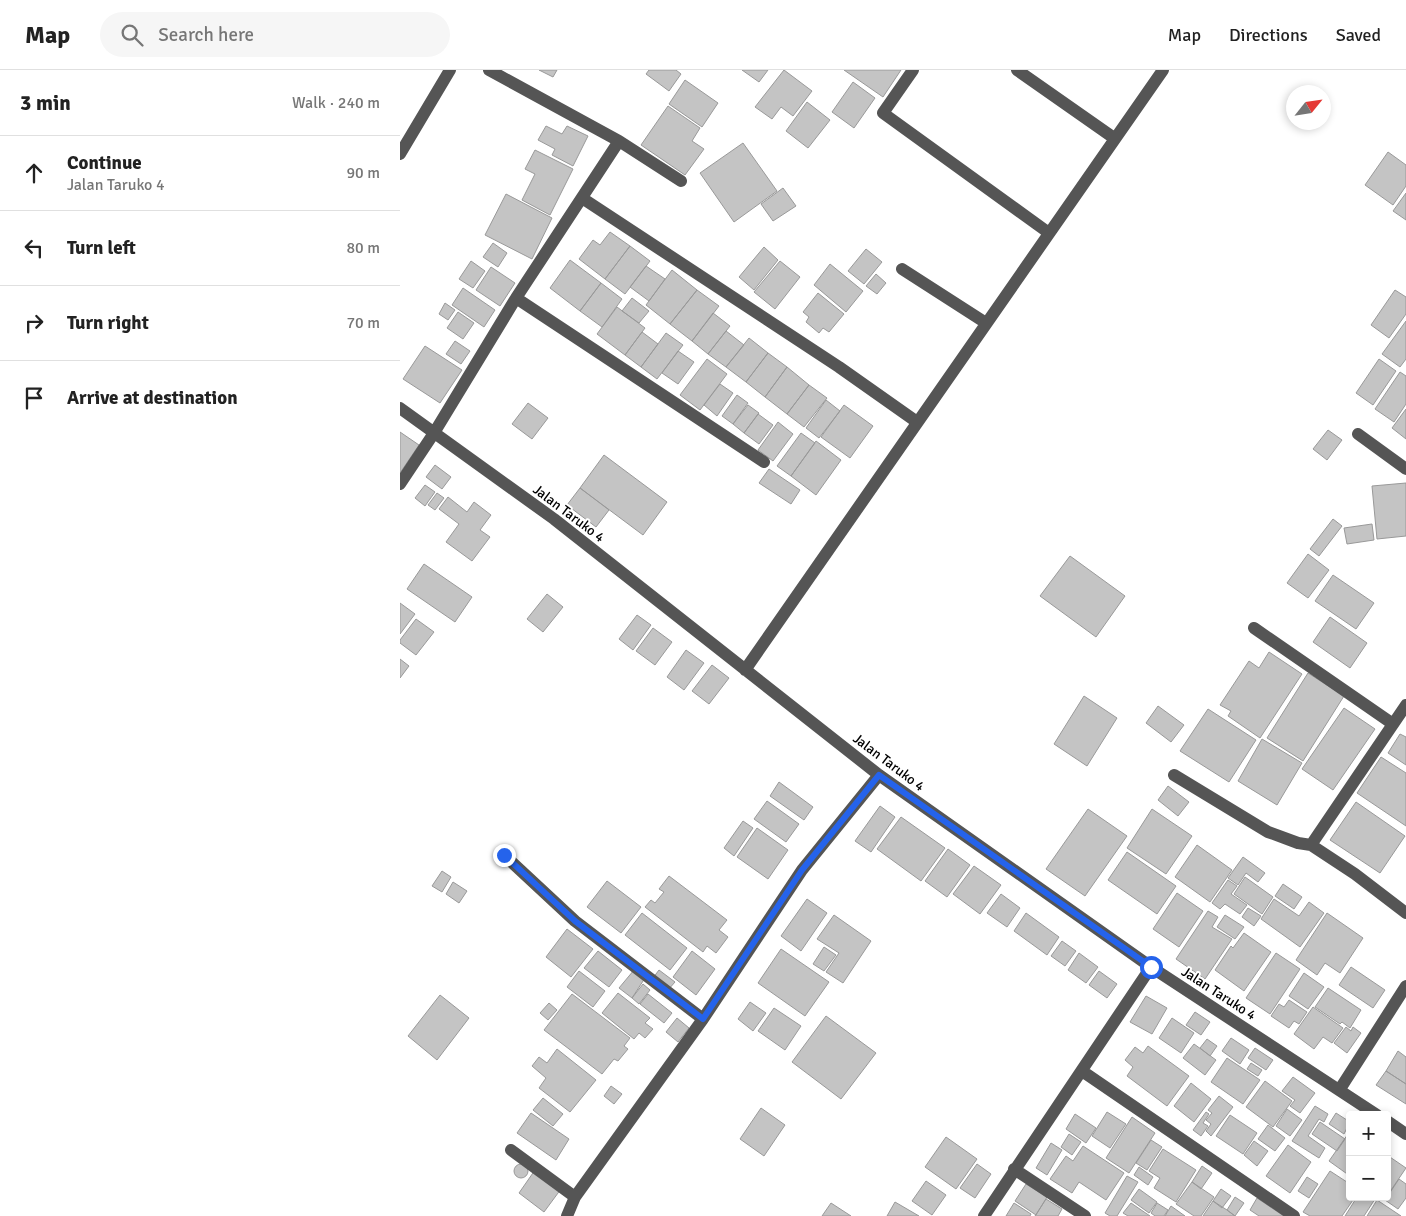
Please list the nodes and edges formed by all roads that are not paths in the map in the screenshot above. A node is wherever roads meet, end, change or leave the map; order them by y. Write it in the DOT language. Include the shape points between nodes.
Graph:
graph roads {
  1 [pos="450,70"];
  2 [pos="489,70"];
  3 [pos="913,70"];
  4 [pos="1017,70"];
  5 [pos="1163,70"];
  6 [pos="1114,138"];
  7 [pos="619,141"];
  8 [pos="400,154"];
  9 [pos="681,180"];
  10 [pos="582,198"];
  11 [pos="1049,233"];
  12 [pos="902,268"];
  13 [pos="516,298"];
  14 [pos="986,323"];
  15 [pos="400,408"];
  16 [pos="917,422"];
  17 [pos="434,433"];
  18 [pos="1358,434"];
  19 [pos="764,462"];
  20 [pos="1406,469"];
  21 [pos="400,484"];
  22 [pos="1254,628"];
  23 [pos="746,670"];
  24 [pos="1406,705"];
  25 [pos="1393,724"];
  26 [pos="879,775"];
  27 [pos="1174,775"];
  28 [pos="1311,845"];
  29 [pos="504,855"];
  30 [pos="1406,913"];
  31 [pos="1151,967"];
  32 [pos="1406,986"];
  33 [pos="703,1019"];
  34 [pos="1082,1071"];
  35 [pos="1340,1089"];
  36 [pos="1372,1111"];
  37 [pos="1391,1125"];
  38 [pos="1406,1134"];
  39 [pos="511,1150"];
  40 [pos="1014,1170"];
  41 [pos="576,1197"];
  42 [pos="567,1216"];
  43 [pos="984,1216"];
  44 [pos="1086,1216"];
  45 [pos="1294,1216"];
  1 -- 8 [label="street"];
  2 -- 7 [label="street"];
  3 -- 11 [label="street" via="883,113"];
  4 -- 6 [label="street"];
  5 -- 6 [label="street"];
  6 -- 11 [label="street"];
  7 -- 9 [label="street"];
  7 -- 10 [label="street"];
  10 -- 13 [label="street"];
  10 -- 16 [label="street"];
  11 -- 14 [label="street"];
  12 -- 14 [label="street"];
  13 -- 17 [label="street"];
  13 -- 19 [label="street"];
  14 -- 16 [label="street"];
  15 -- 17 [label="street, Jalan Taruko 4"];
  16 -- 23 [label="street"];
  17 -- 21 [label="street"];
  17 -- 23 [label="street, Jalan Taruko 4" via="554,519"];
  18 -- 20 [label="street"];
  22 -- 25 [label="street"];
  23 -- 26 [label="street, Jalan Taruko 4"];
  24 -- 25 [label="street"];
  25 -- 28 [label="street"];
  26 -- 31 [label="street, Jalan Taruko 4"];
  26 -- 33 [label="street" via="802,870"];
  27 -- 28 [label="street" via="1268,832"];
  28 -- 30 [label="street"];
  29 -- 33 [label="street" via="575,921"];
  31 -- 34 [label="street"];
  31 -- 35 [label="street, Jalan Taruko 4"];
  32 -- 35 [label="street"];
  33 -- 41 [label="street"];
  34 -- 40 [label="street"];
  34 -- 45 [label="street"];
  35 -- 36 [label="street, Jalan Taruko 4"];
  37 -- 38 [label="street"];
  39 -- 41 [label="street"];
  40 -- 43 [label="street"];
  40 -- 44 [label="street"];
  41 -- 42 [label="street"];
}
